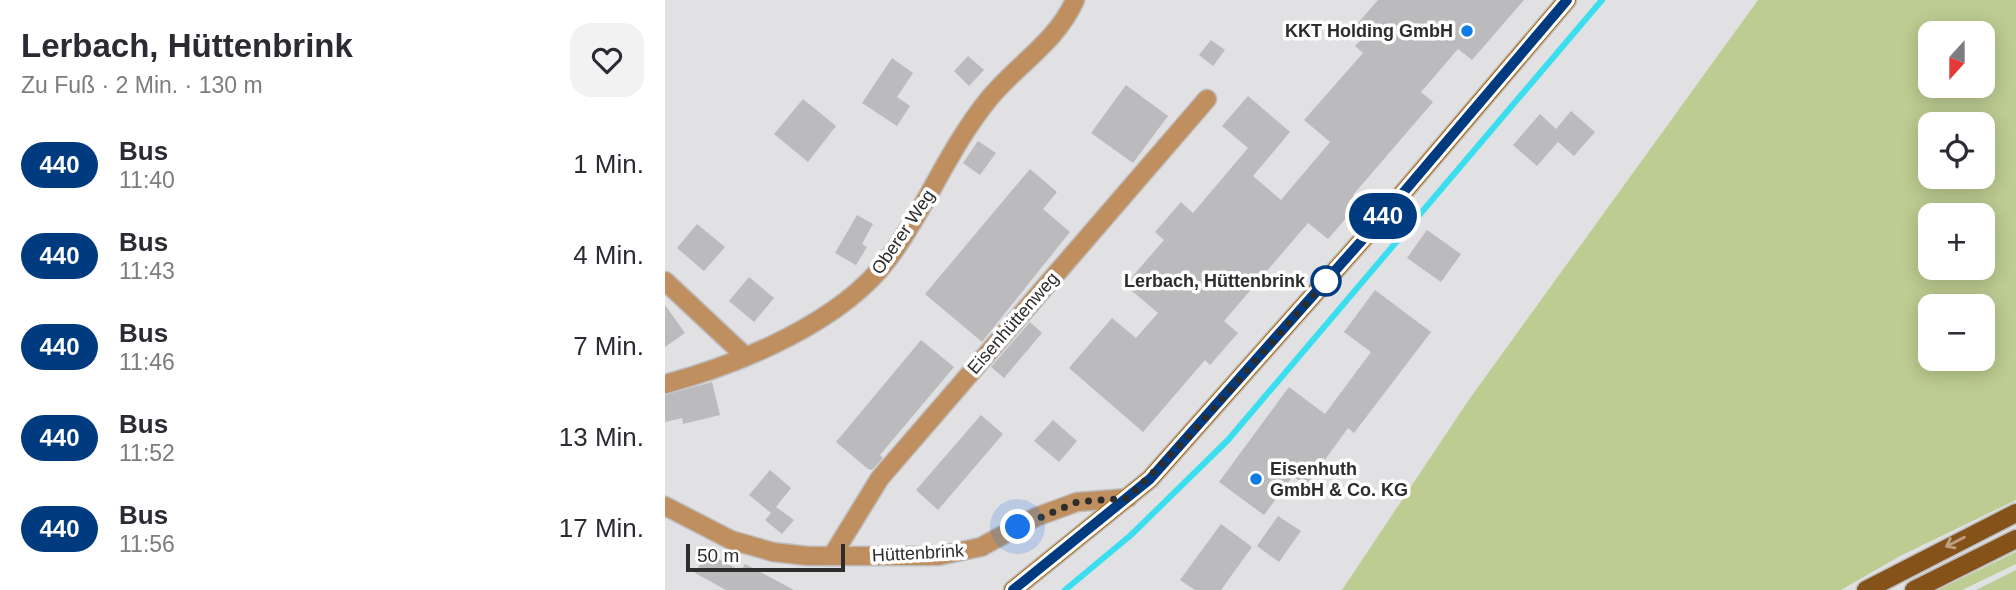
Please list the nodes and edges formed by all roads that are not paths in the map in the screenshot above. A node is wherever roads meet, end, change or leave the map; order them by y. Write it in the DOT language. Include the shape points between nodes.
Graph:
graph roads {
  1 [pos="1075,0"];
  2 [pos="1567,0"];
  3 [pos="1207,99"];
  4 [pos="665,281"];
  5 [pos="745,356"];
  6 [pos="665,384"];
  7 [pos="1128,498"];
  8 [pos="665,506"];
  9 [pos="2016,513"];
  10 [pos="2016,539"];
  11 [pos="832,556"];
  12 [pos="1013,590"];
  13 [pos="1866,590"];
  14 [pos="1914,590"];
  1 -- 5 [label="street, Oberer Weg" via="1052,36 979,111 875,276 821,317"];
  2 -- 7 [label="street" via="1193,432"];
  3 -- 11 [label="street, Eisenhüttenweg" via="880,478"];
  4 -- 5 [label="street"];
  5 -- 6 [label="street, Oberer Weg" via="716,370"];
  7 -- 11 [label="street, Hüttenbrink" via="1091,500 1052,510 964,553"];
  7 -- 12 [label="street"];
  8 -- 11 [label="street, Hüttenbrink" via="745,545"];
  9 -- 13 [label="main road, one-way"];
  10 -- 14 [label="main road"];
}
